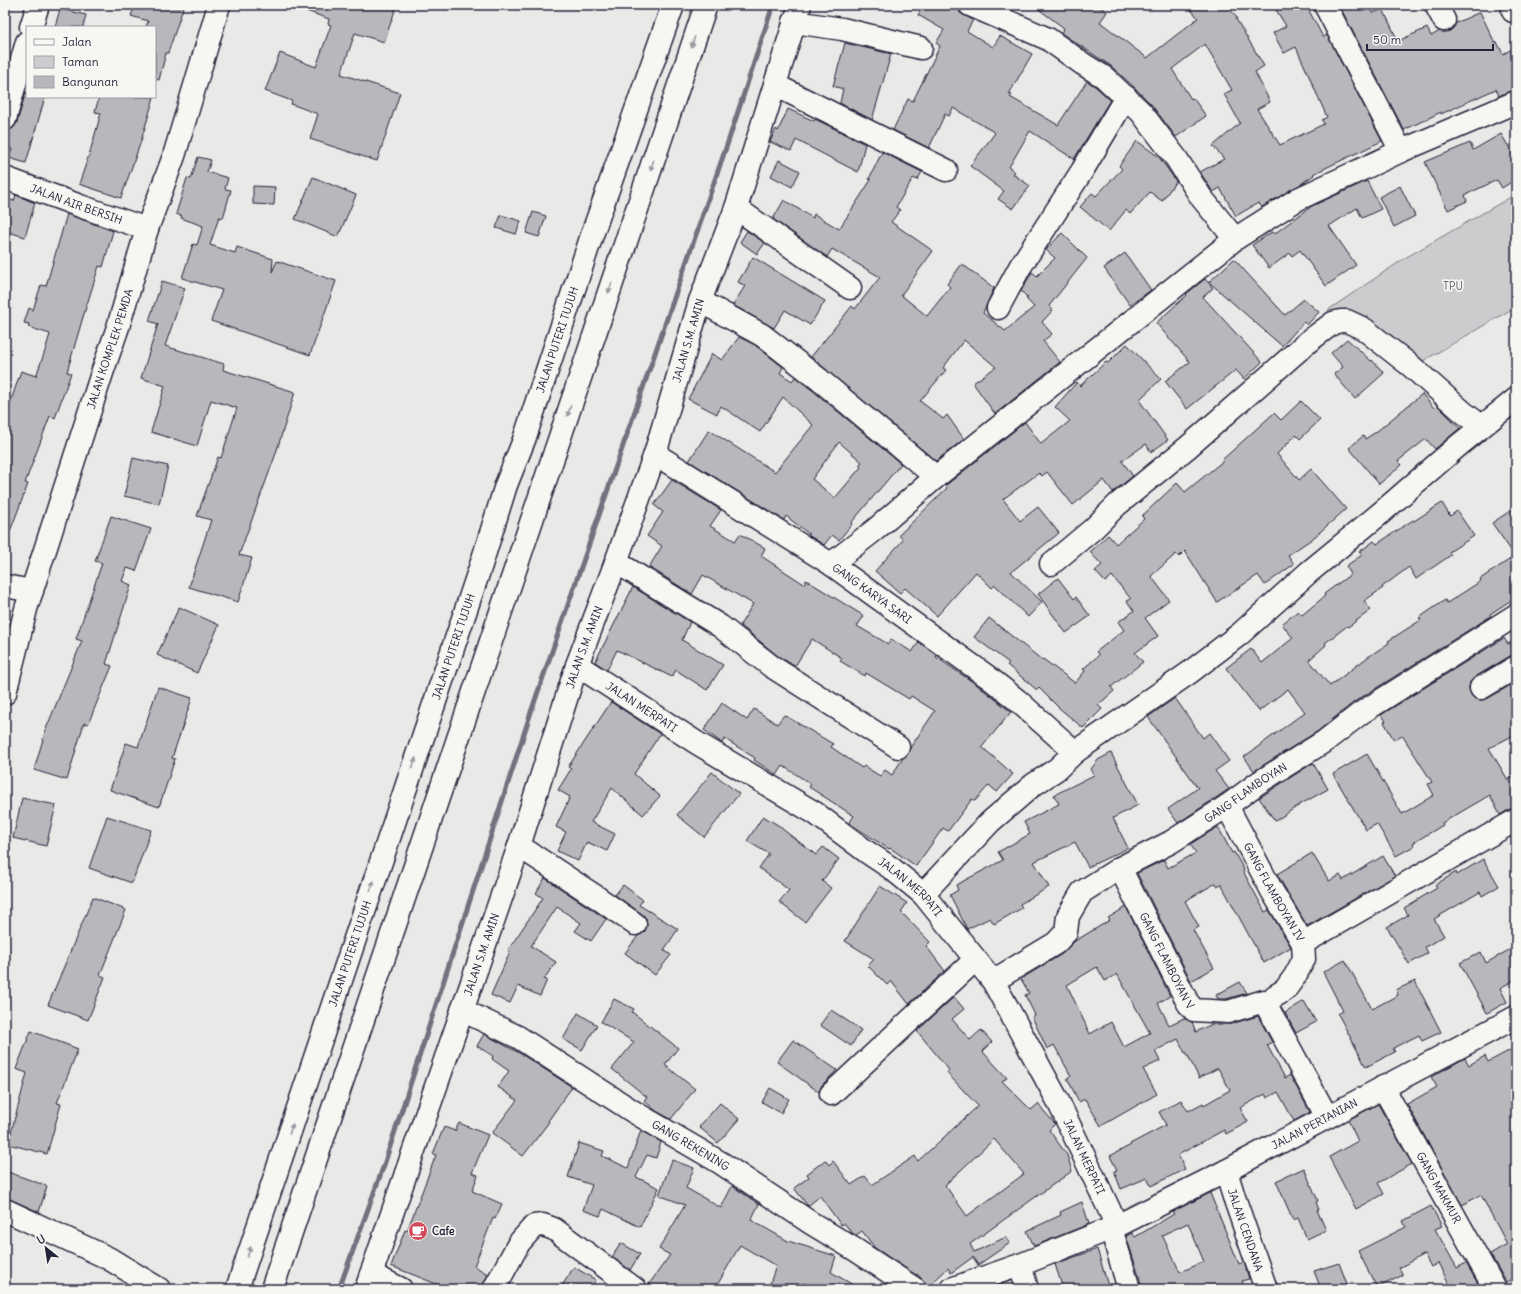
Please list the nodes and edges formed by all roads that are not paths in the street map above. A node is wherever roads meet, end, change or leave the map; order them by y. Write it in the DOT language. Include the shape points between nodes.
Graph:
graph roads {
  1 [pos="38,5"];
  2 [pos="219,5"];
  3 [pos="673,5"];
  4 [pos="706,5"];
  5 [pos="970,5"];
  6 [pos="1325,5"];
  7 [pos="797,13"];
  8 [pos="31,26"];
  9 [pos="26,46"];
  10 [pos="920,48"];
  11 [pos="775,85"];
  12 [pos="1126,98"];
  13 [pos="1516,102"];
  14 [pos="5,119"];
  15 [pos="1401,151"];
  16 [pos="946,170"];
  17 [pos="5,178"];
  18 [pos="736,208"];
  19 [pos="147,229"];
  20 [pos="1235,239"];
  21 [pos="850,288"];
  22 [pos="700,301"];
  23 [pos="998,308"];
  24 [pos="1516,399"];
  25 [pos="1481,426"];
  26 [pos="655,454"];
  27 [pos="936,477"];
  28 [pos="616,562"];
  29 [pos="831,564"];
  30 [pos="1051,564"];
  31 [pos="481,565"];
  32 [pos="513,576"];
  33 [pos="5,586"];
  34 [pos="32,591"];
  35 [pos="1516,616"];
  36 [pos="577,665"];
  37 [pos="1516,667"];
  38 [pos="1481,688"];
  39 [pos="5,693"];
  40 [pos="898,747"];
  41 [pos="1075,752"];
  42 [pos="1227,806"];
  43 [pos="1516,820"];
  44 [pos="519,846"];
  45 [pos="1120,868"];
  46 [pos="923,894"];
  47 [pos="635,924"];
  48 [pos="1303,943"];
  49 [pos="975,960"];
  50 [pos="993,981"];
  51 [pos="1270,998"];
  52 [pos="462,1010"];
  53 [pos="1516,1017"];
  54 [pos="1383,1087"];
  55 [pos="831,1094"];
  56 [pos="1327,1117"];
  57 [pos="1226,1171"];
  58 [pos="5,1210"];
  59 [pos="1114,1227"];
  60 [pos="1020,1265"];
  61 [pos="368,1281"];
  62 [pos="159,1289"];
  63 [pos="236,1289"];
  64 [pos="272,1289"];
  65 [pos="401,1289"];
  66 [pos="494,1289"];
  67 [pos="635,1289"];
  68 [pos="915,1289"];
  69 [pos="950,1289"];
  70 [pos="1027,1289"];
  71 [pos="1129,1289"];
  72 [pos="1266,1289"];
  73 [pos="1495,1289"];
  1 -- 8 [label="main road"];
  2 -- 19 [label="main road, JALAN KOMPLEK PEMDA" via="174,156"];
  3 -- 31 [label="main road, JALAN PUTERI TUJUH" via="594,229 524,440 506,485"];
  4 -- 32 [label="main road, one-way"];
  5 -- 12 [label="main road" via="1048,39 1104,78"];
  6 -- 15 [label="main road"];
  7 -- 10 [label="main road" via="842,29"];
  7 -- 11 [label="main road, JALAN S.M. AMIN"];
  9 -- 14 [label="main road"];
  11 -- 16 [label="main road"];
  11 -- 18 [label="main road, JALAN S.M. AMIN"];
  12 -- 20 [label="main road" via="1146,118 1201,197"];
  12 -- 23 [label="main road" via="1082,172 1020,267"];
  13 -- 15 [label="main road"];
  15 -- 20 [label="main road" via="1298,199"];
  17 -- 19 [label="main road, JALAN AIR BERSIH"];
  18 -- 21 [label="main road"];
  18 -- 22 [label="main road, JALAN S.M. AMIN"];
  19 -- 34 [label="main road, JALAN KOMPLEK PEMDA" via="118,327"];
  20 -- 27 [label="main road"];
  22 -- 26 [label="main road, JALAN S.M. AMIN"];
  22 -- 27 [label="main road" via="762,335"];
  24 -- 25 [label="main road"];
  25 -- 30 [label="main road" via="1364,329 1347,321 1333,323"];
  25 -- 41 [label="main road" via="1234,638 1189,673"];
  26 -- 28 [label="main road, JALAN S.M. AMIN"];
  26 -- 29 [label="main road, GANG KARYA SARI"];
  27 -- 29 [label="main road"];
  28 -- 36 [label="main road, JALAN S.M. AMIN"];
  28 -- 40 [label="main road" via="720,626 771,666"];
  29 -- 41 [label="main road, GANG KARYA SARI" via="988,677"];
  31 -- 32 [label="main road"];
  63 -- 31 [label="main road, JALAN PUTERI TUJUH, one-way"];
  32 -- 64 [label="main road"];
  33 -- 34 [label="main road"];
  34 -- 39 [label="main road, JALAN KOMPLEK PEMDA"];
  35 -- 42 [label="main road, GANG FLAMBOYAN" via="1361,713 1325,741 1258,783"];
  36 -- 44 [label="main road, JALAN S.M. AMIN"];
  36 -- 46 [label="main road, JALAN MERPATI" via="697,743 815,813"];
  37 -- 38 [label="main road"];
  41 -- 46 [label="main road" via="990,822"];
  42 -- 45 [label="main road, GANG FLAMBOYAN" via="1170,842"];
  42 -- 48 [label="main road, GANG FLAMBOYAN IV"];
  43 -- 48 [label="main road"];
  44 -- 47 [label="main road"];
  44 -- 52 [label="main road, JALAN S.M. AMIN"];
  45 -- 50 [label="main road, GANG FLAMBOYAN" via="1082,892 1068,916 1066,932 1056,943"];
  45 -- 51 [label="main road, GANG FLAMBOYAN V" via="1188,1003 1194,1010 1228,1012"];
  46 -- 49 [label="main road, JALAN MERPATI"];
  48 -- 51 [label="main road, GANG FLAMBOYAN IV" via="1304,959 1295,976 1285,990"];
  49 -- 50 [label="main road, JALAN MERPATI"];
  49 -- 55 [label="main road"];
  50 -- 59 [label="main road, JALAN MERPATI" via="1057,1099"];
  51 -- 56 [label="main road"];
  52 -- 61 [label="main road, JALAN S.M. AMIN"];
  52 -- 68 [label="main road, GANG REKENING" via="518,1037 634,1112 721,1163"];
  53 -- 54 [label="main road, JALAN PERTANIAN"];
  54 -- 56 [label="main road, JALAN PERTANIAN"];
  54 -- 73 [label="main road, GANG MAKMUR"];
  56 -- 57 [label="main road, JALAN PERTANIAN"];
  57 -- 59 [label="main road, JALAN PERTANIAN"];
  57 -- 72 [label="main road, JALAN CENDANA"];
  58 -- 62 [label="main road" via="108,1258"];
  59 -- 60 [label="main road, JALAN PERTANIAN"];
  59 -- 71 [label="main road, JALAN MERPATI"];
  60 -- 69 [label="main road, JALAN PERTANIAN"];
  60 -- 70 [label="main road"];
  61 -- 65 [label="main road"];
  66 -- 67 [label="main road" via="518,1243 534,1226 543,1225 554,1229"];
}
